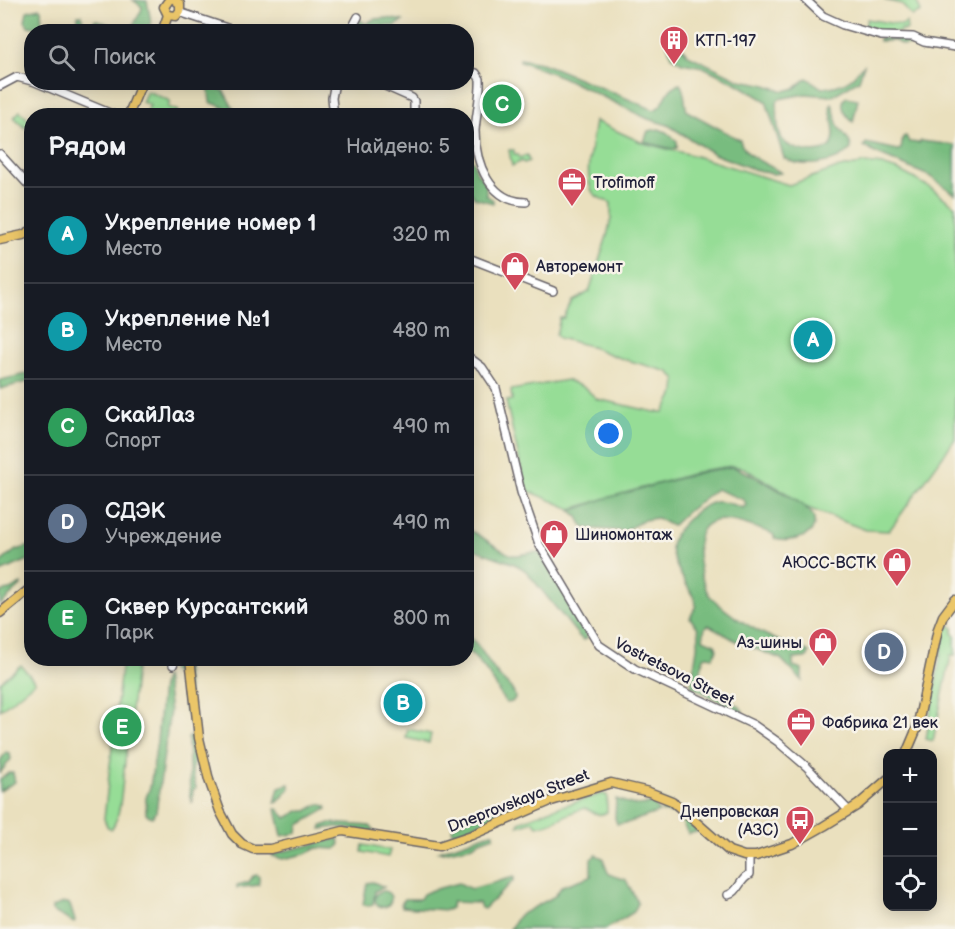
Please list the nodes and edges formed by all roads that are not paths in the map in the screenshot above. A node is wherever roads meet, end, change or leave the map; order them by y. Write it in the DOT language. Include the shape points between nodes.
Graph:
graph roads {
  1 [pos="169,0"];
  2 [pos="175,0"];
  3 [pos="805,1"];
  4 [pos="179,12"];
  5 [pos="168,15"];
  6 [pos="358,17"];
  7 [pos="165,24"];
  8 [pos="214,24"];
  9 [pos="354,24"];
  10 [pos="955,47"];
  11 [pos="474,73"];
  12 [pos="24,79"];
  13 [pos="0,86"];
  14 [pos="53,90"];
  15 [pos="139,90"];
  16 [pos="334,90"];
  17 [pos="393,90"];
  18 [pos="97,108"];
  19 [pos="131,108"];
  20 [pos="333,108"];
  21 [pos="414,108"];
  22 [pos="0,154"];
  23 [pos="24,180"];
  24 [pos="526,202"];
  25 [pos="24,234"];
  26 [pos="0,240"];
  27 [pos="474,260"];
  28 [pos="553,291"];
  29 [pos="474,362"];
  30 [pos="24,594"];
  31 [pos="955,600"];
  32 [pos="0,613"];
  33 [pos="191,666"];
  34 [pos="908,749"];
  35 [pos="883,784"];
  36 [pos="849,811"];
  37 [pos="749,856"];
  38 [pos="728,896"];
  1 -- 5 [label="main road" via="164,7"];
  2 -- 4 [label="main road"];
  3 -- 10 [label="street" via="843,25 881,36 913,37"];
  4 -- 5 [label="main road"];
  4 -- 8 [label="street"];
  5 -- 7 [label="main road"];
  6 -- 9 [label="street"];
  11 -- 24 [label="street" via="480,79 478,154 487,178 495,191 507,199"];
  12 -- 13 [label="street" via="17,77"];
  14 -- 18 [label="street"];
  15 -- 19 [label="main road"];
  16 -- 20 [label="street"];
  17 -- 21 [label="street" via="412,98"];
  22 -- 23 [label="street"];
  25 -- 26 [label="main road"];
  27 -- 28 [label="street"];
  29 -- 36 [label="street, Vostretsova Street" via="496,388 521,492 539,544 599,645 635,669 754,725 807,767"];
  30 -- 32 [label="main road"];
  31 -- 34 [label="main road" via="938,628 917,728"];
  33 -- 37 [label="main road, Dneprovskaya Street" via="205,769 228,827 246,847 270,849 343,831 439,846 548,802 611,783 672,801 721,846"];
  35 -- 36 [label="main road"];
  36 -- 37 [label="main road" via="792,844"];
  37 -- 38 [label="street" via="749,875"];
}
